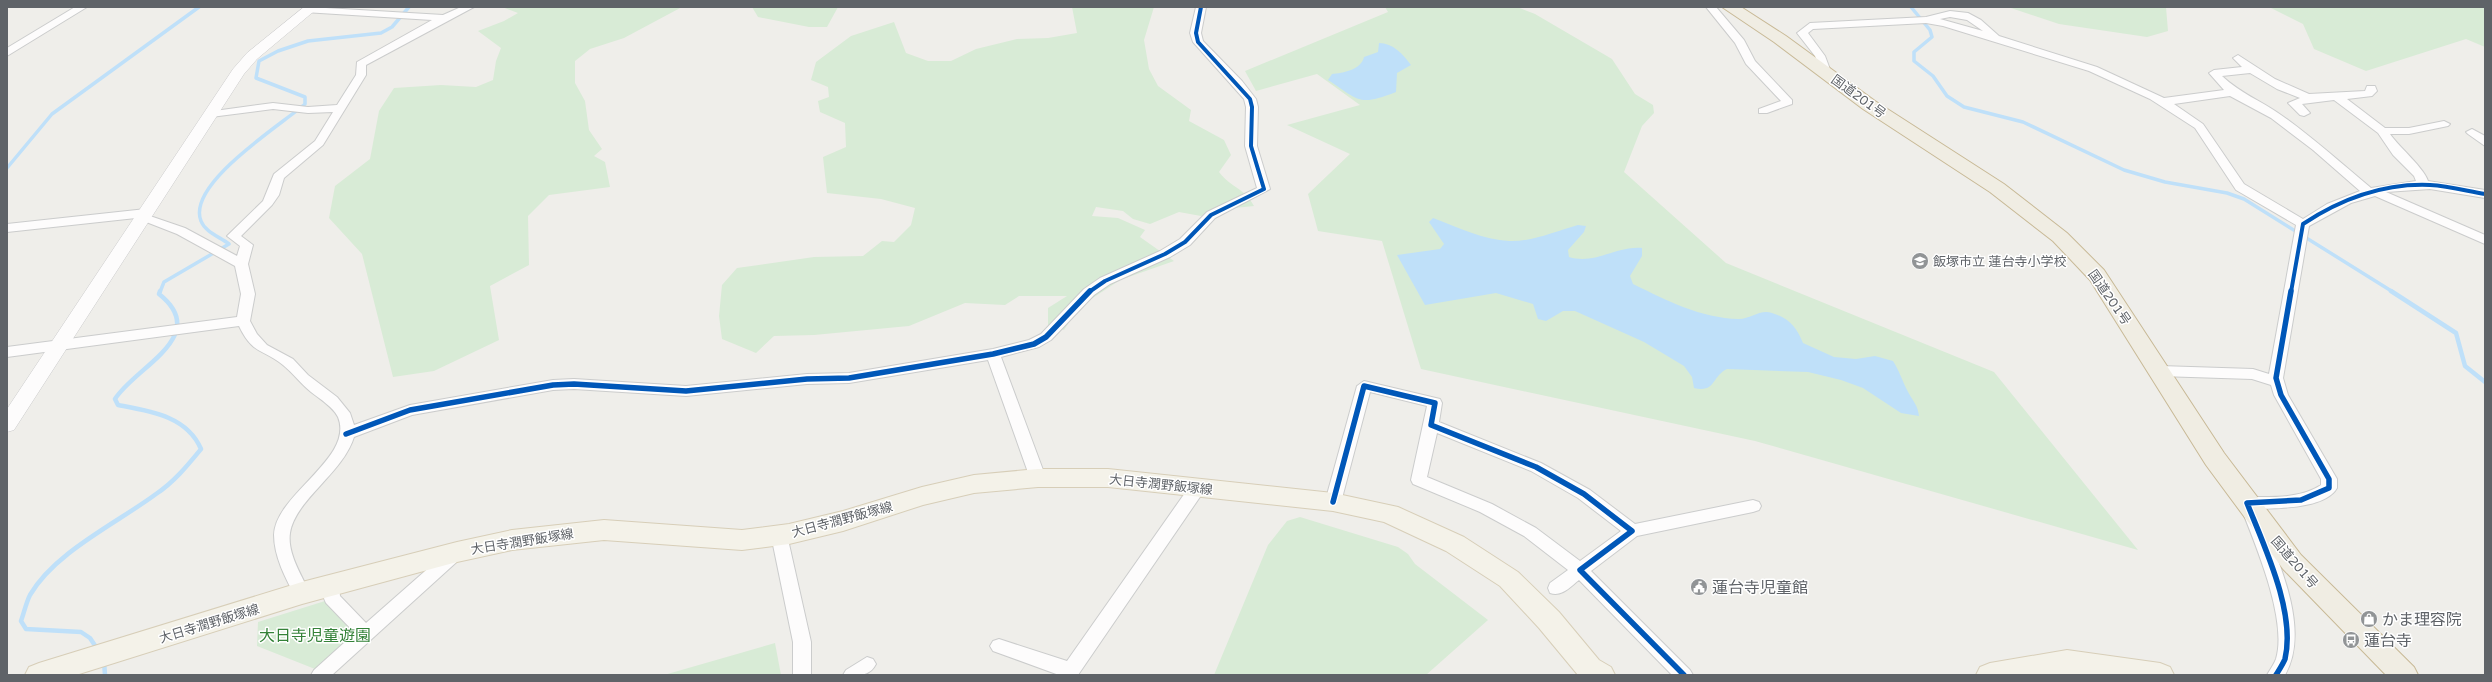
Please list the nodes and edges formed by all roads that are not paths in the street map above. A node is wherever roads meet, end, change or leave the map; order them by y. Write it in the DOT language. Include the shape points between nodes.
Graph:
graph roads {
  1 [pos="82,7"];
  2 [pos="469,7"];
  3 [pos="1201,7"];
  4 [pos="1711,7"];
  5 [pos="1730,7"];
  6 [pos="1941,7"];
  7 [pos="310,9"];
  8 [pos="1959,13"];
  9 [pos="444,18"];
  10 [pos="1926,20"];
  11 [pos="1998,38"];
  12 [pos="7,53"];
  13 [pos="2238,58"];
  14 [pos="2250,70"];
  15 [pos="1826,72"];
  16 [pos="2371,88"];
  17 [pos="2232,92"];
  18 [pos="2336,96"];
  19 [pos="2316,98"];
  20 [pos="2163,102"];
  21 [pos="341,108"];
  22 [pos="1763,111"];
  23 [pos="211,114"];
  24 [pos="2275,116"];
  25 [pos="2444,124"];
  26 [pos="2382,131"];
  27 [pos="2472,132"];
  28 [pos="2485,142"];
  29 [pos="2423,186"];
  30 [pos="2372,193"];
  31 [pos="2485,194"];
  32 [pos="144,215"];
  33 [pos="2303,224"];
  34 [pos="7,228"];
  35 [pos="2485,240"];
  36 [pos="241,264"];
  37 [pos="243,321"];
  38 [pos="60,346"];
  39 [pos="7,352"];
  40 [pos="993,354"];
  41 [pos="2160,372"];
  42 [pos="2277,382"];
  43 [pos="7,425"];
  44 [pos="1431,425"];
  45 [pos="346,434"];
  46 [pos="1038,478"];
  47 [pos="1198,487"];
  48 [pos="1333,502"];
  49 [pos="2247,503"];
  50 [pos="1753,506"];
  51 [pos="1632,531"];
  52 [pos="779,536"];
  53 [pos="457,552"];
  54 [pos="1580,570"];
  55 [pos="332,585"];
  56 [pos="1556,588"];
  57 [pos="302,593"];
  58 [pos="366,634"];
  59 [pos="999,646"];
  60 [pos="867,664"];
  61 [pos="79,669"];
  62 [pos="1070,672"];
  63 [pos="40,675"];
  64 [pos="320,675"];
  65 [pos="802,675"];
  66 [pos="852,675"];
  67 [pos="1601,675"];
  68 [pos="1684,675"];
  69 [pos="1990,675"];
  70 [pos="2160,675"];
  71 [pos="2276,675"];
  72 [pos="2404,675"];
  1 -- 12 [label="street"];
  2 -- 9 [label="street"];
  3 -- 40 [label="street" via="1202,14 1195,36 1199,44 1214,57 1250,99 1250,132 1264,189 1211,215 1185,242 1165,254 1106,281 1089,292 1046,337 1034,344"];
  4 -- 22 [label="street" via="1740,42 1750,62 1788,102"];
  5 -- 15 [label="highway, 国道201号"];
  6 -- 8 [label="street"];
  7 -- 9 [label="street"];
  7 -- 23 [label="street" via="252,56 238,72"];
  8 -- 10 [label="street"];
  8 -- 11 [label="street" via="1980,23"];
  9 -- 21 [label="street" via="362,64 361,74"];
  10 -- 11 [label="street"];
  10 -- 15 [label="street" via="1810,26 1802,34 1820,56"];
  11 -- 20 [label="street" via="2092,69"];
  13 -- 14 [label="street"];
  14 -- 17 [label="street" via="2214,73"];
  14 -- 19 [label="street" via="2299,94"];
  15 -- 41 [label="highway, 国道201号" via="1869,105 1997,188 2060,237 2097,275"];
  16 -- 18 [label="street" via="2368,94"];
  17 -- 20 [label="street"];
  17 -- 24 [label="street"];
  18 -- 19 [label="street"];
  18 -- 26 [label="street"];
  19 -- 24 [label="street" via="2294,103 2304,113"];
  20 -- 33 [label="street" via="2199,126 2240,187"];
  21 -- 23 [label="street" via="308,110 273,106"];
  21 -- 36 [label="street" via="319,143 278,177 277,189 254,220 233,236 247,245"];
  23 -- 32 [label="street"];
  24 -- 30 [label="street"];
  25 -- 26 [label="street" via="2409,131"];
  26 -- 29 [label="street" via="2397,152 2420,175"];
  27 -- 28 [label="street"];
  29 -- 30 [label="street"];
  29 -- 31 [label="street"];
  30 -- 33 [label="street" via="2324,209"];
  30 -- 35 [label="street"];
  32 -- 34 [label="street"];
  32 -- 36 [label="street" via="181,231"];
  32 -- 38 [label="street"];
  33 -- 42 [label="street"];
  36 -- 37 [label="street" via="246,276 248,294"];
  37 -- 38 [label="street"];
  37 -- 45 [label="street" via="255,342 288,362 333,403 346,418"];
  38 -- 39 [label="street"];
  38 -- 43 [label="street"];
  40 -- 45 [label="street" via="849,378 807,379 686,391 553,385 410,410"];
  40 -- 46 [label="street"];
  41 -- 42 [label="street" via="2252,374"];
  41 -- 49 [label="highway, 国道201号" via="2215,459"];
  42 -- 49 [label="street" via="2280,395 2329,479 2329,488 2320,495 2290,502"];
  44 -- 48 [label="street" via="1435,403 1364,386"];
  44 -- 51 [label="street" via="1536,467 1584,494"];
  44 -- 54 [label="street" via="1419,480 1486,508 1530,532"];
  45 -- 57 [label="street" via="340,452 291,510 282,533 287,559"];
  46 -- 47 [label="main road, 大日寺潤野飯塚線" via="1108,478"];
  46 -- 52 [label="main road, 大日寺潤野飯塚線" via="974,484"];
  47 -- 48 [label="main road, 大日寺潤野飯塚線"];
  47 -- 62 [label="street"];
  48 -- 67 [label="main road, 大日寺潤野飯塚線" via="1389,514 1456,544 1509,579 1549,620 1589,668"];
  49 -- 71 [label="street" via="2279,586 2287,657"];
  49 -- 72 [label="highway, 国道201号" via="2292,562"];
  50 -- 51 [label="street"];
  51 -- 54 [label="street"];
  52 -- 53 [label="main road, 大日寺潤野飯塚線" via="742,540 604,530 512,540"];
  52 -- 65 [label="street" via="802,642"];
  53 -- 55 [label="main road, 大日寺潤野飯塚線"];
  53 -- 58 [label="street"];
  54 -- 56 [label="street"];
  54 -- 68 [label="street"];
  55 -- 57 [label="main road, 大日寺潤野飯塚線"];
  55 -- 58 [label="street" via="332,598"];
  57 -- 61 [label="main road, 大日寺潤野飯塚線"];
  58 -- 64 [label="street"];
  59 -- 62 [label="street"];
  60 -- 66 [label="street"];
  61 -- 63 [label="main road, 大日寺潤野飯塚線"];
  69 -- 70 [label="main road" via="2067,662"];
}
